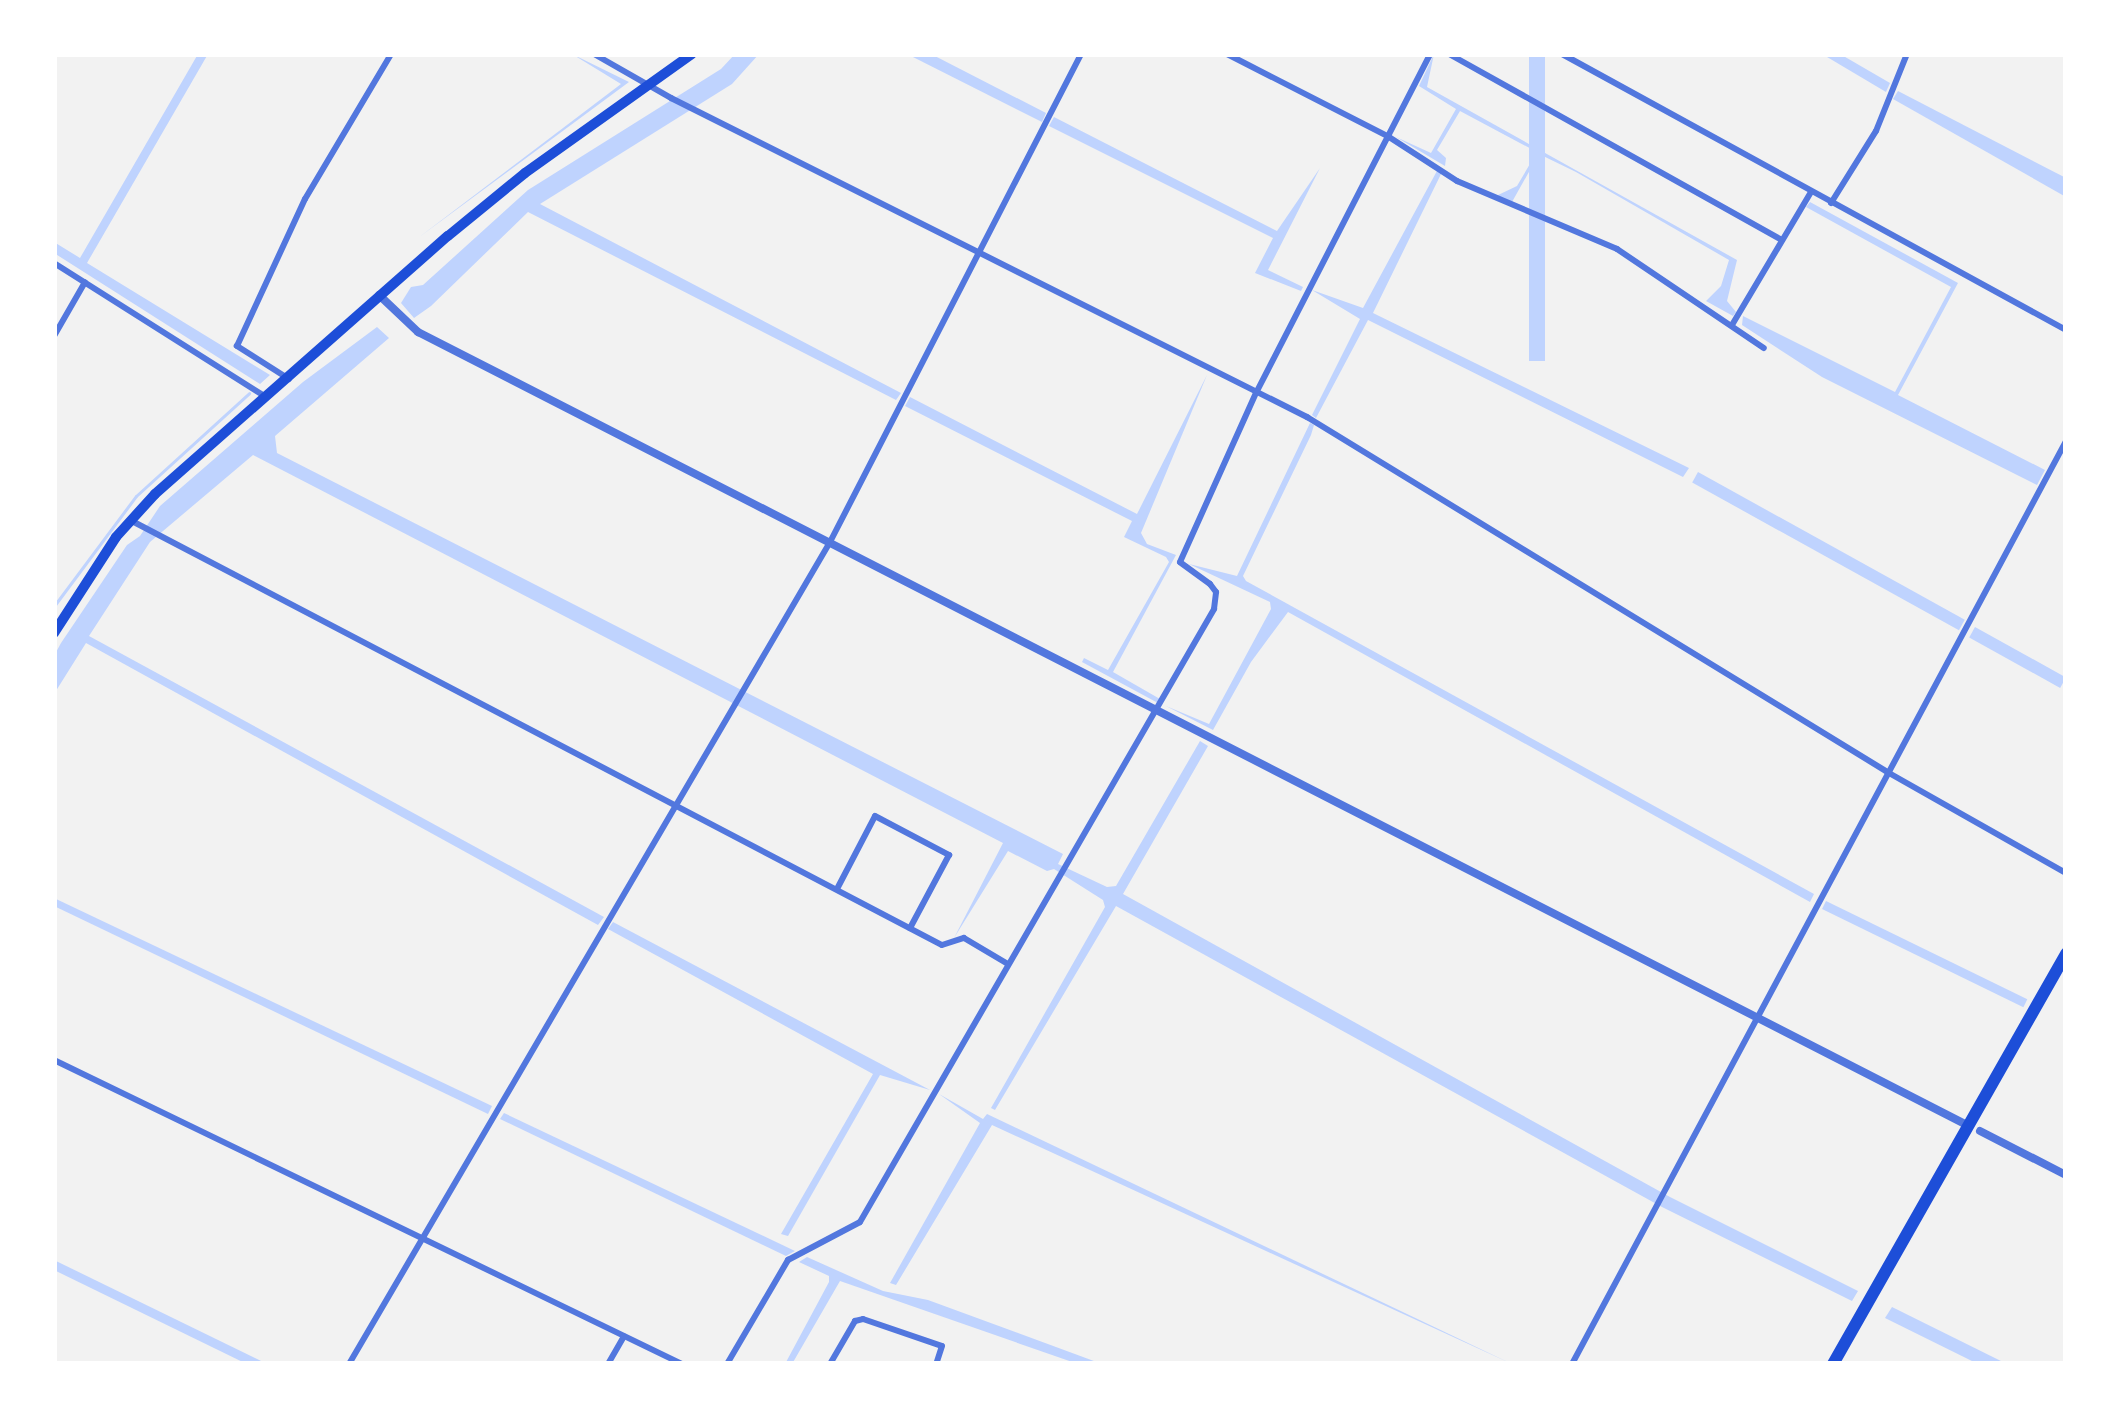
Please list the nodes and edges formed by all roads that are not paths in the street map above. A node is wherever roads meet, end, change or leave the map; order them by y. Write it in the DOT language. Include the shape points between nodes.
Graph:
graph roads {
  1 [pos="391,54"];
  2 [pos="594,54"];
  3 [pos="692,54"];
  4 [pos="1081,54"];
  5 [pos="1227,54"];
  6 [pos="1430,54"];
  7 [pos="1449,54"];
  8 [pos="1562,54"];
  9 [pos="1907,54"];
  10 [pos="648,86"];
  11 [pos="1389,137"];
  12 [pos="1811,192"];
  13 [pos="1831,203"];
  14 [pos="1780,239"];
  15 [pos="979,254"];
  16 [pos="54,263"];
  17 [pos="85,282"];
  18 [pos="379,295"];
  19 [pos="1732,325"];
  20 [pos="2066,330"];
  21 [pos="54,336"];
  22 [pos="1764,348"];
  23 [pos="289,379"];
  24 [pos="1256,393"];
  25 [pos="267,398"];
  26 [pos="2066,441"];
  27 [pos="135,525"];
  28 [pos="829,544"];
  29 [pos="54,633"];
  30 [pos="1156,712"];
  31 [pos="1889,773"];
  32 [pos="676,806"];
  33 [pos="2066,873"];
  34 [pos="837,890"];
  35 [pos="910,928"];
  36 [pos="2066,954"];
  37 [pos="1008,964"];
  38 [pos="1757,1018"];
  39 [pos="54,1060"];
  40 [pos="1963,1123"];
  41 [pos="1980,1132"];
  42 [pos="2066,1175"];
  43 [pos="422,1239"];
  44 [pos="624,1336"];
  45 [pos="349,1364"];
  46 [pos="608,1364"];
  47 [pos="682,1364"];
  48 [pos="727,1364"];
  49 [pos="830,1364"];
  50 [pos="935,1364"];
  51 [pos="1572,1364"];
  52 [pos="1833,1364"];
  1 -- 23 [label="street" via="305,199 237,346"];
  2 -- 10 [label="street"];
  3 -- 10 [label="highway"];
  4 -- 15 [label="street"];
  5 -- 11 [label="street"];
  6 -- 11 [label="street"];
  7 -- 14 [label="street"];
  8 -- 12 [label="street"];
  9 -- 13 [label="street" via="1876,131"];
  10 -- 15 [label="street"];
  10 -- 18 [label="highway" via="525,173"];
  11 -- 19 [label="street" via="1456,181 1617,249"];
  11 -- 24 [label="street"];
  12 -- 13 [label="street"];
  12 -- 14 [label="street"];
  13 -- 20 [label="street"];
  14 -- 19 [label="street"];
  15 -- 24 [label="street"];
  15 -- 28 [label="street"];
  16 -- 17 [label="street"];
  17 -- 21 [label="street"];
  17 -- 25 [label="street"];
  18 -- 23 [label="highway"];
  18 -- 28 [label="street" via="418,332"];
  19 -- 22 [label="street"];
  23 -- 25 [label="highway"];
  24 -- 30 [label="street" via="1180,562 1210,584 1216,601"];
  24 -- 31 [label="street" via="1328,429"];
  25 -- 27 [label="highway"];
  26 -- 31 [label="street"];
  27 -- 29 [label="highway"];
  27 -- 32 [label="street"];
  28 -- 30 [label="street"];
  28 -- 32 [label="street"];
  30 -- 37 [label="street"];
  30 -- 38 [label="street"];
  31 -- 33 [label="street"];
  31 -- 38 [label="street"];
  32 -- 34 [label="street"];
  32 -- 43 [label="street"];
  34 -- 35 [label="street"];
  34 -- 35 [label="street" via="875,816 931,845 950,855"];
  35 -- 37 [label="street" via="942,946 964,938"];
  36 -- 52 [label="highway"];
  37 -- 48 [label="street" via="860,1222 788,1261"];
  38 -- 40 [label="street"];
  38 -- 51 [label="street"];
  39 -- 43 [label="street"];
  41 -- 42 [label="street"];
  43 -- 44 [label="street"];
  43 -- 45 [label="street"];
  44 -- 46 [label="street"];
  44 -- 47 [label="street"];
  49 -- 50 [label="street" via="863,1319 942,1346"];
}
